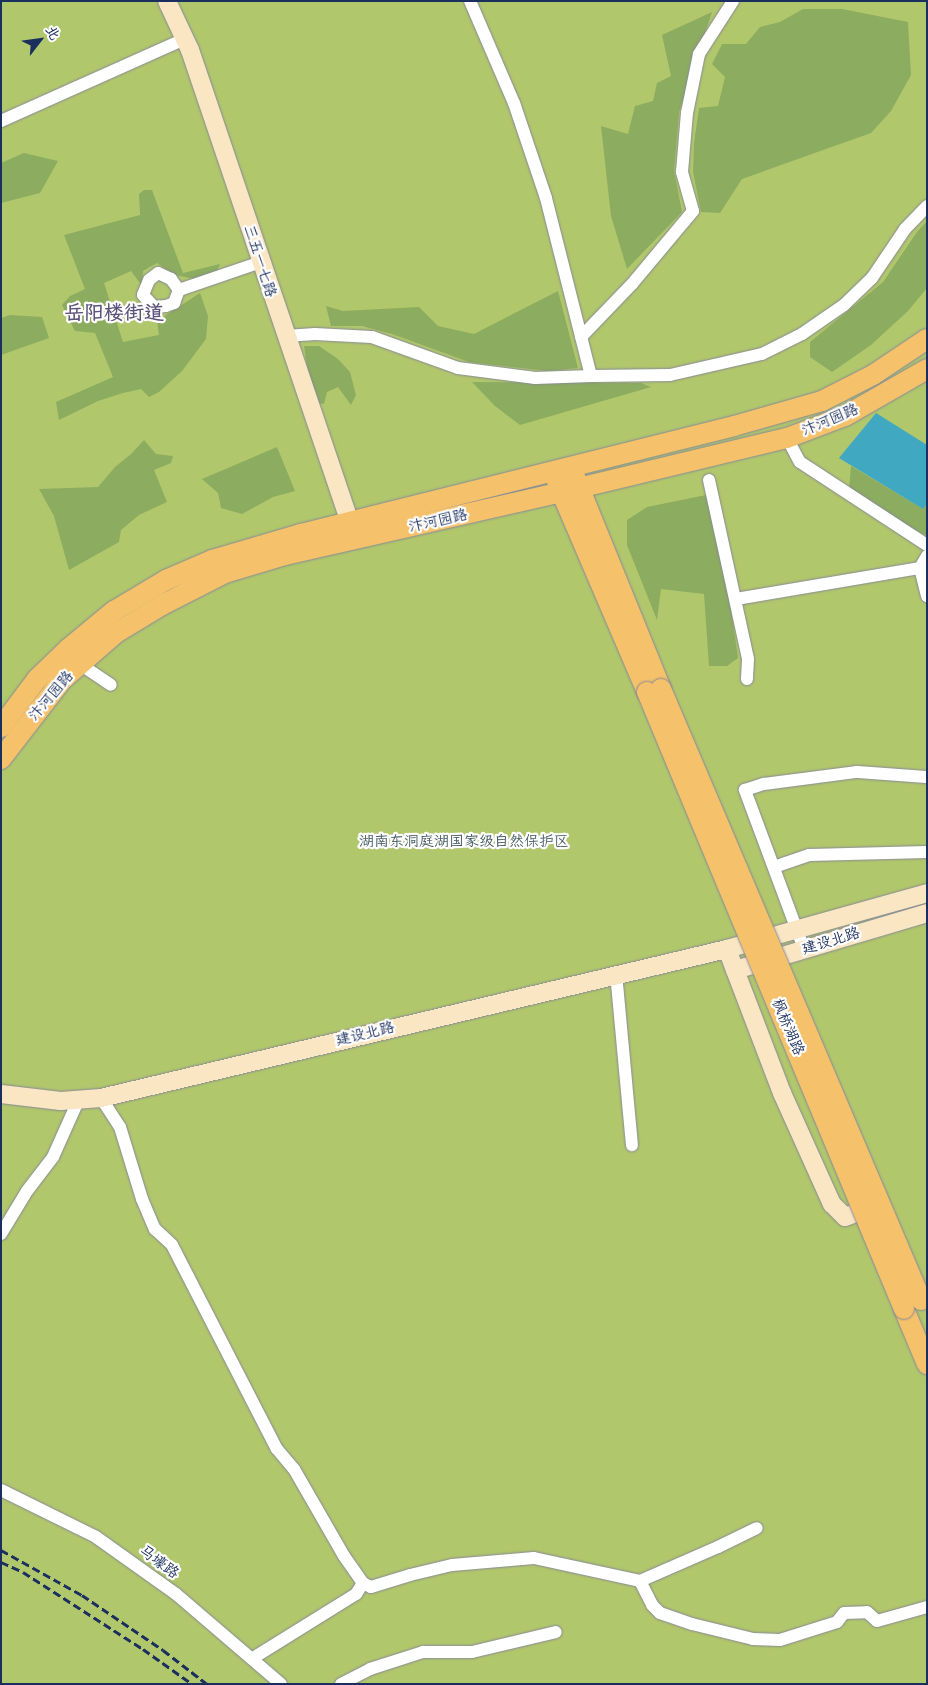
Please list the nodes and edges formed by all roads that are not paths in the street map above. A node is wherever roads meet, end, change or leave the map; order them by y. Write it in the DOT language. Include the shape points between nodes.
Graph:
graph roads {
  1 [pos="167,1"];
  2 [pos="470,1"];
  3 [pos="733,1"];
  4 [pos="184,39"];
  5 [pos="1,121"];
  6 [pos="927,206"];
  7 [pos="261,262"];
  8 [pos="179,290"];
  9 [pos="286,336"];
  10 [pos="581,337"];
  11 [pos="927,339"];
  12 [pos="927,369"];
  13 [pos="591,376"];
  14 [pos="787,438"];
  15 [pos="561,469"];
  16 [pos="709,480"];
  17 [pos="570,490"];
  18 [pos="419,504"];
  19 [pos="350,522"];
  20 [pos="423,524"];
  21 [pos="927,545"];
  22 [pos="927,556"];
  23 [pos="920,568"];
  24 [pos="927,596"];
  25 [pos="736,599"];
  26 [pos="80,664"];
  27 [pos="747,679"];
  28 [pos="111,685"];
  29 [pos="654,690"];
  30 [pos="1,727"];
  31 [pos="1,759"];
  32 [pos="927,777"];
  33 [pos="927,852"];
  34 [pos="774,867"];
  35 [pos="927,893"];
  36 [pos="927,913"];
  37 [pos="797,930"];
  38 [pos="727,949"];
  39 [pos="804,949"];
  40 [pos="735,970"];
  41 [pos="616,974"];
  42 [pos="1,1094"];
  43 [pos="101,1098"];
  44 [pos="78,1101"];
  45 [pos="632,1145"];
  46 [pos="864,1210"];
  47 [pos="1,1234"];
  48 [pos="917,1307"];
  49 [pos="927,1364"];
  50 [pos="1,1490"];
  51 [pos="757,1528"];
  52 [pos="640,1580"];
  53 [pos="363,1583"];
  54 [pos="927,1607"];
  55 [pos="556,1632"];
  56 [pos="253,1658"];
  57 [pos="281,1684"];
  58 [pos="341,1684"];
  1 -- 4 [label="main road, 三五一七路"];
  2 -- 10 [label="street" via="514,103 546,198"];
  3 -- 10 [label="street" via="699,54 687,113 682,172 693,211 632,284"];
  4 -- 5 [label="street"];
  4 -- 7 [label="main road, 三五一七路"];
  6 -- 13 [label="street" via="905,229 872,278 844,305 802,334 762,354 670,375"];
  7 -- 8 [label="street"];
  7 -- 9 [label="main road, 三五一七路"];
  9 -- 13 [label="street" via="372,337 458,368 535,378"];
  9 -- 19 [label="main road, 三五一七路"];
  10 -- 13 [label="street"];
  11 -- 15 [label="main road, 汴河园路" via="874,375 822,401"];
  12 -- 14 [label="main road, 汴河园路" via="845,416"];
  14 -- 17 [label="main road, 汴河园路"];
  14 -- 21 [label="street" via="800,462"];
  15 -- 17 [label="main road"];
  15 -- 18 [label="main road, 汴河园路"];
  16 -- 25 [label="street"];
  17 -- 20 [label="main road, 汴河园路"];
  17 -- 29 [label="main road"];
  18 -- 19 [label="main road, 汴河园路"];
  18 -- 20 [label="main road" via="430,509 432,518"];
  19 -- 30 [label="main road, 汴河园路" via="212,560 166,580 114,611 68,649 37,679"];
  20 -- 26 [label="main road, 汴河园路" via="285,555 225,573 116,633"];
  22 -- 23 [label="street"];
  23 -- 24 [label="street"];
  23 -- 25 [label="street"];
  25 -- 27 [label="street" via="748,659"];
  26 -- 28 [label="street"];
  26 -- 31 [label="main road, 汴河园路" via="62,680"];
  29 -- 46 [label="main road, 枫桥湖路, bridge"];
  29 -- 48 [label="main road, 枫桥湖路, bridge"];
  32 -- 34 [label="street" via="857,772 764,784 745,790"];
  33 -- 34 [label="street" via="809,855"];
  34 -- 37 [label="street"];
  35 -- 37 [label="main road, 建设北路"];
  36 -- 39 [label="main road, 建设北路"];
  37 -- 38 [label="main road, 建设北路"];
  37 -- 39 [label="street"];
  38 -- 40 [label="main road"];
  38 -- 41 [label="main road, 建设北路"];
  39 -- 40 [label="main road, 建设北路"];
  40 -- 46 [label="main road" via="782,1093 832,1204 845,1217"];
  41 -- 43 [label="main road, 建设北路"];
  41 -- 45 [label="street"];
  42 -- 44 [label="main road, 建设北路"];
  43 -- 44 [label="main road, 建设北路"];
  43 -- 53 [label="street" via="120,1127 142,1199 155,1229 172,1245 277,1449 294,1468"];
  44 -- 47 [label="street" via="53,1156"];
  46 -- 48 [label="main road, 枫桥湖路, bridge"];
  48 -- 49 [label="main road, 枫桥湖路"];
  50 -- 56 [label="street, 马壕路" via="96,1537 176,1594"];
  51 -- 52 [label="street"];
  52 -- 53 [label="street" via="534,1558 452,1565 371,1588"];
  52 -- 54 [label="street" via="652,1605 660,1612 692,1624 754,1639 780,1640 838,1622 844,1612 867,1612 877,1620"];
  53 -- 56 [label="street" via="356,1594"];
  55 -- 58 [label="street" via="472,1652 423,1652 370,1669"];
  56 -- 57 [label="street, 马壕路"];
}
